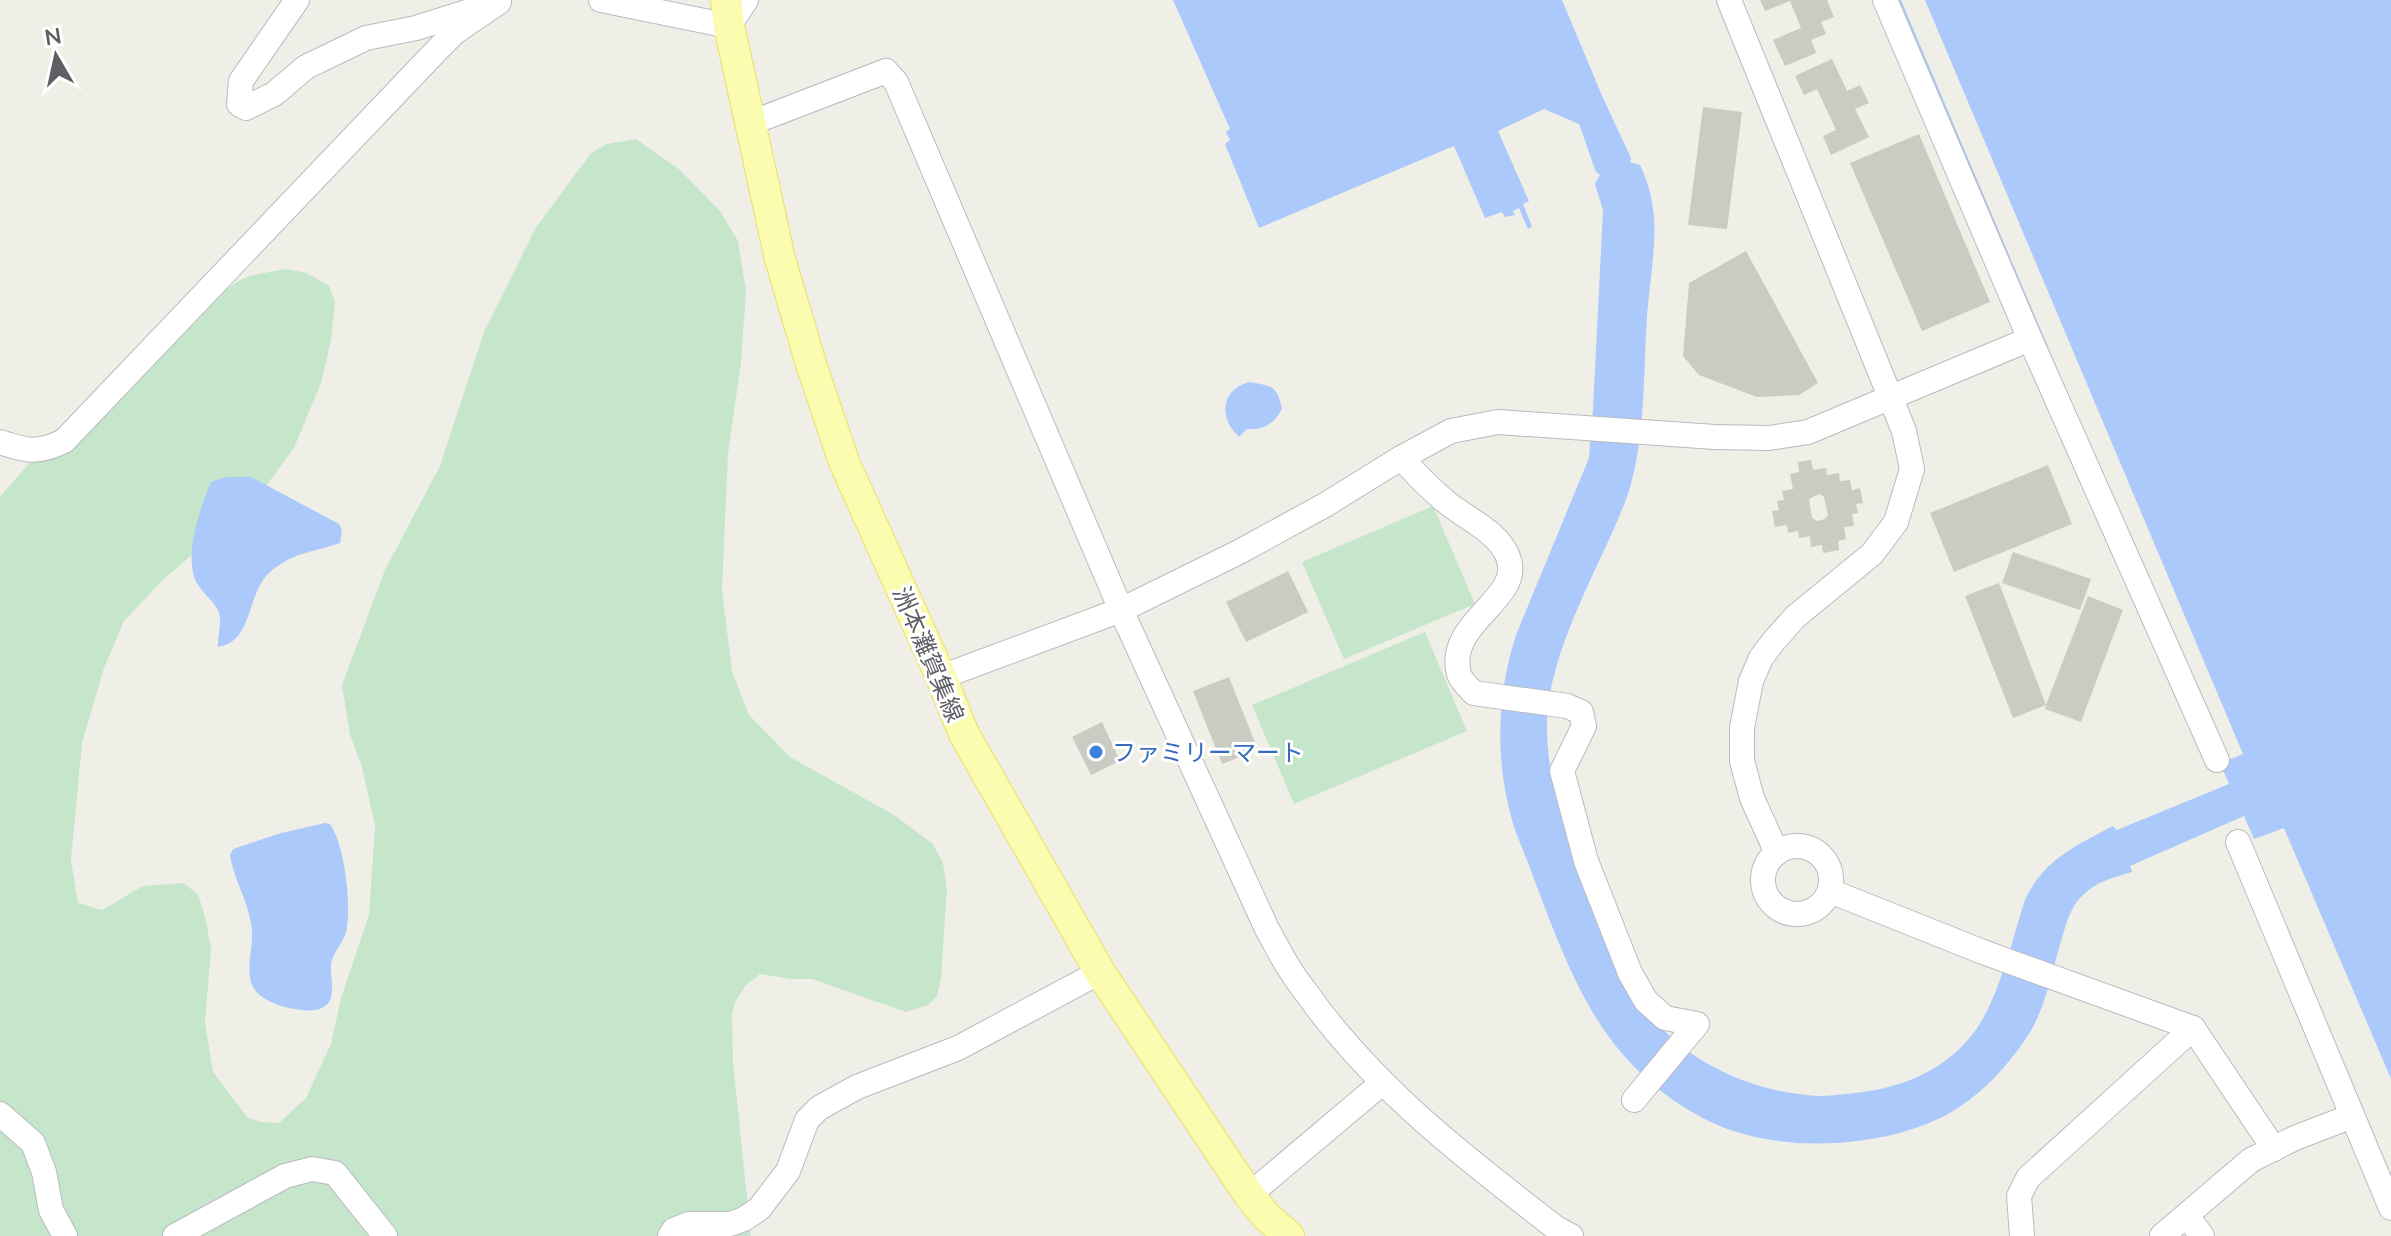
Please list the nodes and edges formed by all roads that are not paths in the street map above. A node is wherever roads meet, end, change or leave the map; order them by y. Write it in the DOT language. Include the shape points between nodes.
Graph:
graph roads {
  1 [pos="297,0"];
  2 [pos="601,0"];
  3 [pos="746,0"];
  4 [pos="1729,0"];
  5 [pos="1885,0"];
  6 [pos="502,1"];
  7 [pos="727,13"];
  8 [pos="751,123"];
  9 [pos="2030,339"];
  10 [pos="1890,395"];
  11 [pos="0,442"];
  12 [pos="1401,458"];
  13 [pos="1121,610"];
  14 [pos="941,677"];
  15 [pos="2217,760"];
  16 [pos="2238,842"];
  17 [pos="1777,853"];
  18 [pos="1830,891"];
  19 [pos="1100,972"];
  20 [pos="2193,1028"];
  21 [pos="1382,1083"];
  22 [pos="1634,1100"];
  23 [pos="0,1114"];
  24 [pos="2352,1116"];
  25 [pos="2274,1149"];
  26 [pos="1249,1195"];
  27 [pos="2391,1208"];
  28 [pos="2187,1216"];
  29 [pos="65,1236"];
  30 [pos="175,1236"];
  31 [pos="385,1236"];
  32 [pos="670,1236"];
  33 [pos="1289,1236"];
  34 [pos="1571,1236"];
  35 [pos="2022,1236"];
  36 [pos="2162,1236"];
  37 [pos="2202,1236"];
  1 -- 6 [label="street" via="241,81 239,104 246,108 274,94 306,67 366,38"];
  2 -- 7 [label="street"];
  3 -- 7 [label="street"];
  4 -- 10 [label="street"];
  5 -- 9 [label="street"];
  6 -- 11 [label="street" via="438,49 64,441 28,451"];
  7 -- 8 [label="main road, 洲本灘賀集線"];
  8 -- 13 [label="street" via="886,71 896,82"];
  8 -- 14 [label="main road, 洲本灘賀集線" via="780,259 844,462"];
  9 -- 10 [label="street"];
  9 -- 15 [label="street"];
  10 -- 12 [label="street" via="1808,432 1769,438 1498,422 1451,431"];
  10 -- 17 [label="street" via="1912,469 1896,522 1872,554 1795,617 1767,650 1751,681 1742,761"];
  12 -- 13 [label="street" via="1251,545"];
  12 -- 22 [label="street" via="1444,501 1499,539 1512,569 1506,587 1462,638 1459,676 1474,693 1581,712 1584,726 1562,771 1586,861 1646,1001 1665,1018 1697,1024"];
  13 -- 14 [label="street"];
  13 -- 21 [label="street" via="1285,962 1338,1035"];
  14 -- 19 [label="main road, 洲本灘賀集線" via="964,734"];
  16 -- 24 [label="street"];
  17 -- 18 [label="street" via="1793,847 1814,851 1829,868"];
  17 -- 18 [label="street" via="1763,874 1772,904 1805,914"];
  18 -- 20 [label="street"];
  19 -- 26 [label="main road, 洲本灘賀集線"];
  19 -- 32 [label="street" via="958,1048 857,1087 819,1108 807,1120 788,1171 759,1209 730,1224 689,1224"];
  20 -- 25 [label="street"];
  20 -- 35 [label="street" via="2028,1178 2019,1196"];
  21 -- 26 [label="street"];
  21 -- 34 [label="street" via="1468,1161"];
  23 -- 29 [label="street" via="33,1143 51,1210"];
  24 -- 25 [label="street"];
  24 -- 27 [label="street"];
  25 -- 28 [label="street" via="2251,1160"];
  26 -- 33 [label="main road, 洲本灘賀集線"];
  28 -- 36 [label="street"];
  28 -- 37 [label="street"];
  30 -- 31 [label="street" via="285,1176 312,1169 335,1173"];
}
